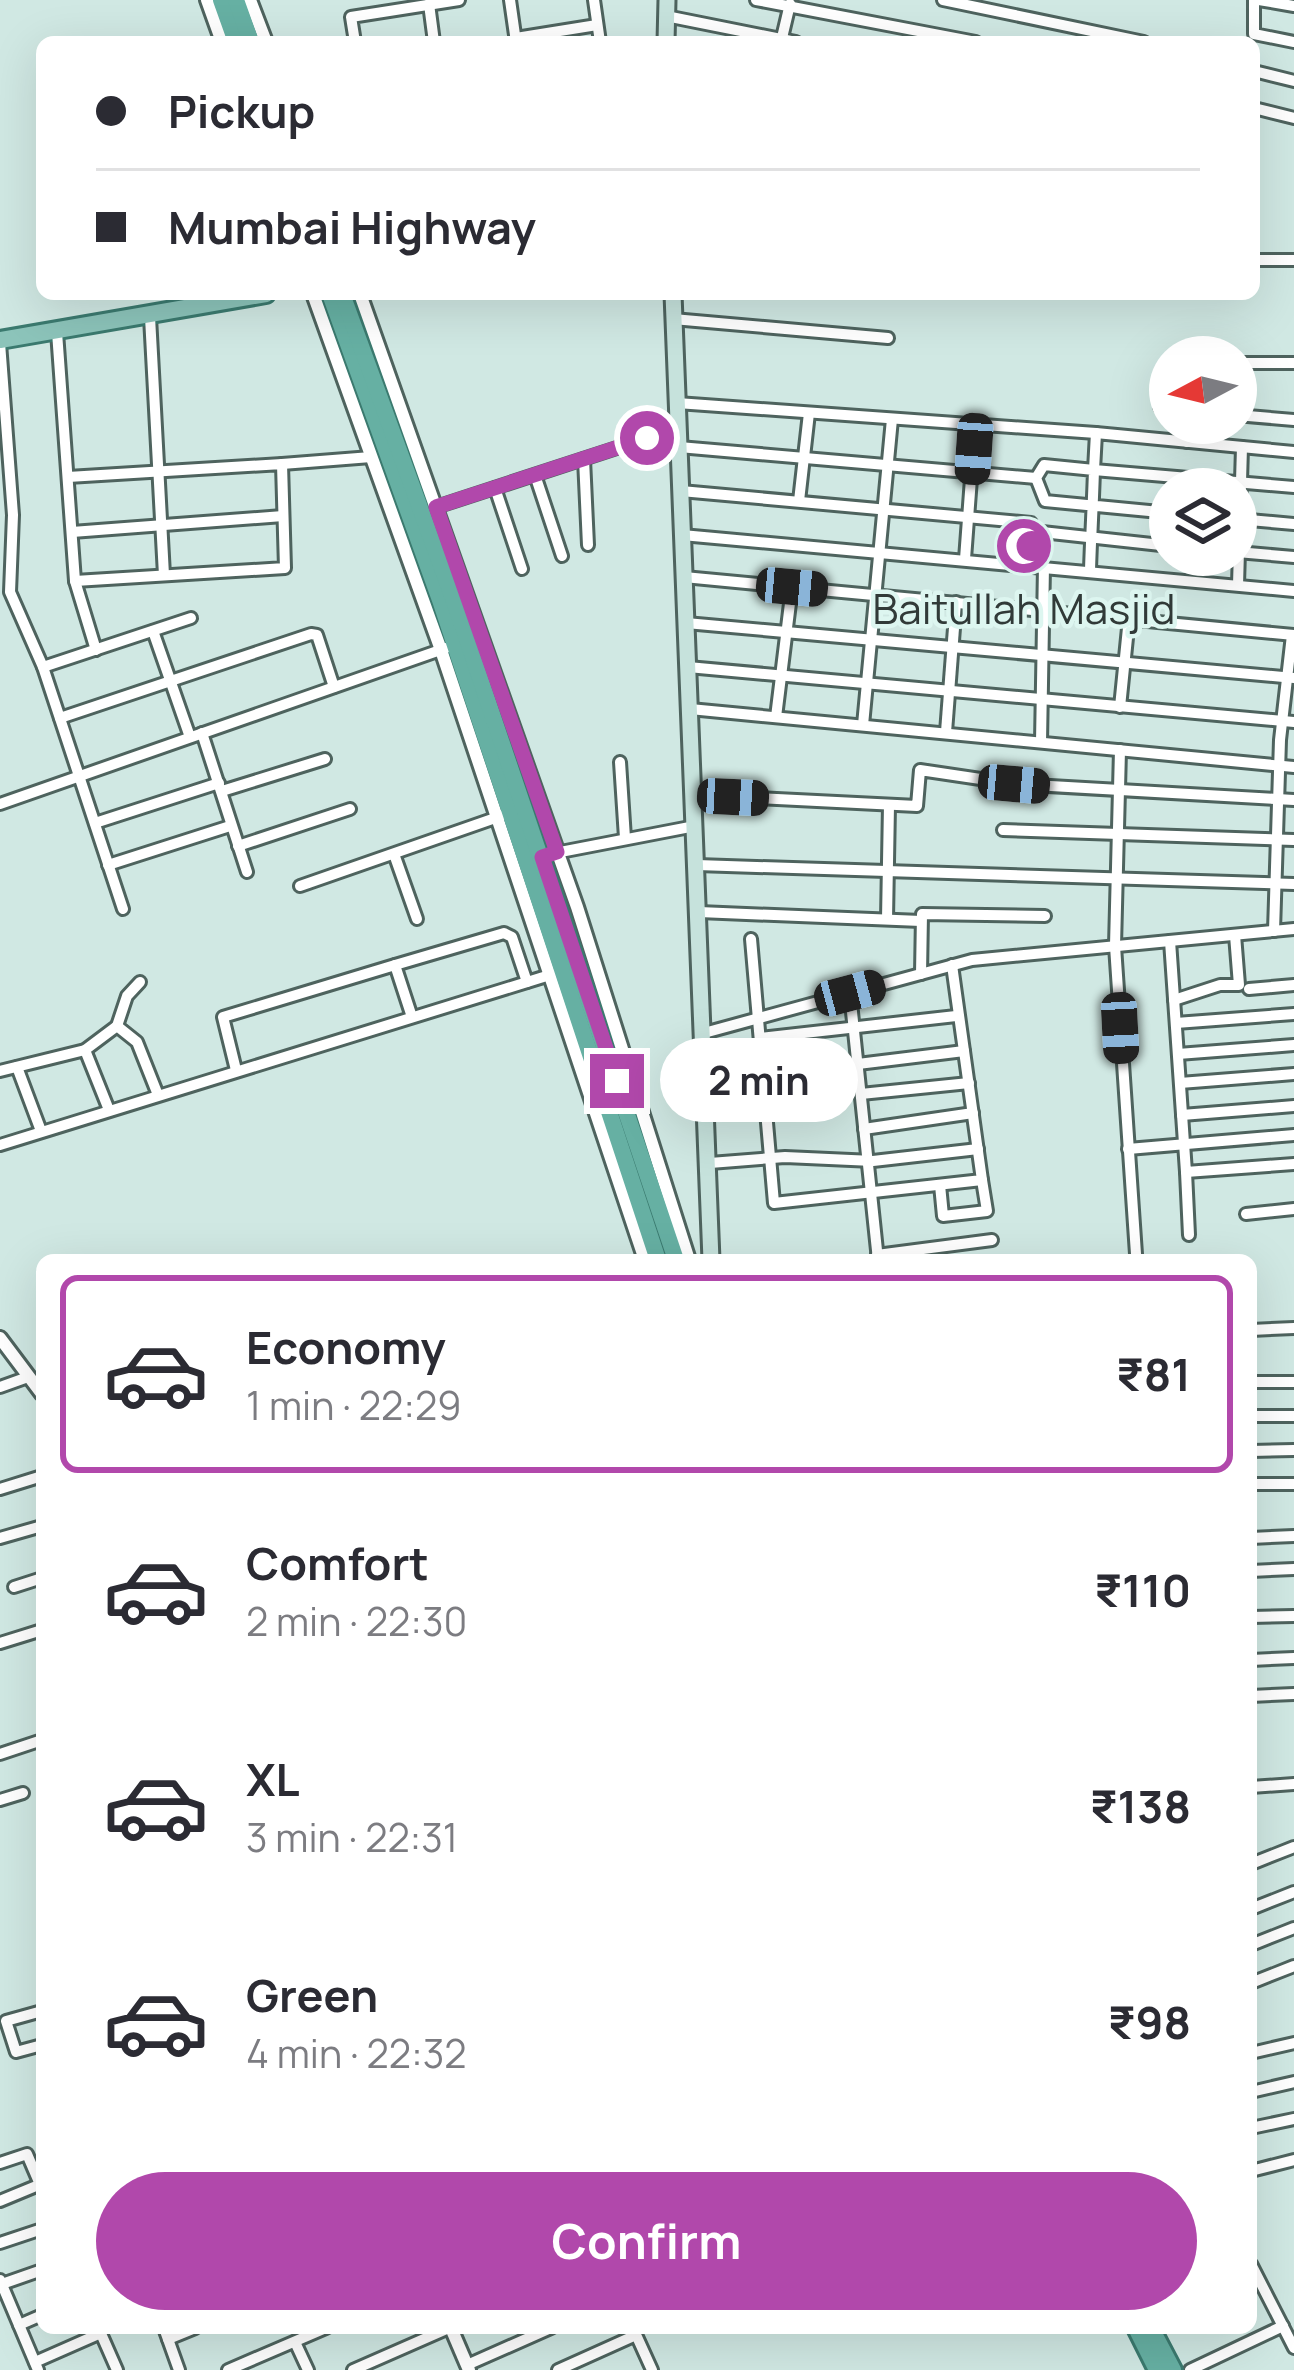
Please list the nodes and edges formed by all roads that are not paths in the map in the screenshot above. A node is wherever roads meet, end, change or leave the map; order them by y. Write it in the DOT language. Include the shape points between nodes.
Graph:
graph roads {
  1 [pos="207,0"];
  2 [pos="221,0"];
  3 [pos="236,0"];
  4 [pos="250,0"];
  5 [pos="458,0"];
  6 [pos="510,0"];
  7 [pos="594,0"];
  8 [pos="756,0"];
  9 [pos="943,0"];
  10 [pos="1256,0"];
  11 [pos="790,3"];
  12 [pos="429,4"];
  13 [pos="994,5"];
  14 [pos="1294,6"];
  15 [pos="666,8"];
  16 [pos="598,25"];
  17 [pos="220,36"];
  18 [pos="234,36"];
  19 [pos="249,36"];
  20 [pos="264,36"];
  21 [pos="354,36"];
  22 [pos="433,36"];
  23 [pos="515,36"];
  24 [pos="538,36"];
  25 [pos="599,36"];
  26 [pos="764,36"];
  27 [pos="782,36"];
  28 [pos="947,36"];
  29 [pos="1120,36"];
  30 [pos="1294,42"];
  31 [pos="1260,72"];
  32 [pos="1294,81"];
  33 [pos="1260,110"];
  34 [pos="1294,118"];
  35 [pos="1260,260"];
  36 [pos="1294,260"];
  37 [pos="236,300"];
  38 [pos="315,300"];
  39 [pos="332,300"];
  40 [pos="344,300"];
  41 [pos="362,300"];
  42 [pos="673,300"];
  43 [pos="150,317"];
  44 [pos="673,319"];
  45 [pos="57,332"];
  46 [pos="888,338"];
  47 [pos="0,342"];
  48 [pos="1257,363"];
  49 [pos="1294,363"];
  50 [pos="677,404"];
  51 [pos="808,413"];
  52 [pos="1257,417"];
  53 [pos="892,419"];
  54 [pos="1294,420"];
  55 [pos="976,425"];
  56 [pos="678,428"];
  57 [pos="1096,433"];
  58 [pos="372,437"];
  59 [pos="1149,438"];
  60 [pos="1209,444"];
  61 [pos="679,447"];
  62 [pos="1241,447"];
  63 [pos="1294,452"];
  64 [pos="371,457"];
  65 [pos="804,458"];
  66 [pos="584,459"];
  67 [pos="282,464"];
  68 [pos="887,466"];
  69 [pos="1241,468"];
  70 [pos="1094,470"];
  71 [pos="159,471"];
  72 [pos="972,473"];
  73 [pos="535,475"];
  74 [pos="1149,475"];
  75 [pos="68,477"];
  76 [pos="1036,478"];
  77 [pos="1257,485"];
  78 [pos="495,488"];
  79 [pos="1294,488"];
  80 [pos="681,491"];
  81 [pos="799,501"];
  82 [pos="1093,506"];
  83 [pos="436,507"];
  84 [pos="883,508"];
  85 [pos="1149,511"];
  86 [pos="283,516"];
  87 [pos="968,516"];
  88 [pos="1257,521"];
  89 [pos="1031,523"];
  90 [pos="1294,524"];
  91 [pos="161,525"];
  92 [pos="72,532"];
  93 [pos="1042,532"];
  94 [pos="7,534"];
  95 [pos="682,535"];
  96 [pos="1091,538"];
  97 [pos="1149,544"];
  98 [pos="879,552"];
  99 [pos="1257,554"];
  100 [pos="1294,557"];
  101 [pos="965,560"];
  102 [pos="1044,566"];
  103 [pos="522,569"];
  104 [pos="1090,570"];
  105 [pos="164,575"];
  106 [pos="1238,576"];
  107 [pos="684,578"];
  108 [pos="75,581"];
  109 [pos="1238,585"];
  110 [pos="792,587"];
  111 [pos="1294,591"];
  112 [pos="5,593"];
  113 [pos="875,596"];
  114 [pos="956,602"];
  115 [pos="1043,609"];
  116 [pos="191,618"];
  117 [pos="1129,618"];
  118 [pos="686,623"];
  119 [pos="787,630"];
  120 [pos="154,631"];
  121 [pos="1293,635"];
  122 [pos="871,637"];
  123 [pos="952,645"];
  124 [pos="447,648"];
  125 [pos="96,650"];
  126 [pos="1042,654"];
  127 [pos="1124,662"];
  128 [pos="688,667"];
  129 [pos="43,668"];
  130 [pos="781,675"];
  131 [pos="1290,677"];
  132 [pos="171,681"];
  133 [pos="867,682"];
  134 [pos="334,687"];
  135 [pos="949,689"];
  136 [pos="1042,699"];
  137 [pos="1120,707"];
  138 [pos="690,709"];
  139 [pos="776,717"];
  140 [pos="60,718"];
  141 [pos="1288,721"];
  142 [pos="863,724"];
  143 [pos="946,732"];
  144 [pos="196,735"];
  145 [pos="1041,742"];
  146 [pos="1120,750"];
  147 [pos="325,759"];
  148 [pos="620,762"];
  149 [pos="1279,765"];
  150 [pos="1294,767"];
  151 [pos="79,776"];
  152 [pos="220,787"];
  153 [pos="1118,790"];
  154 [pos="694,795"];
  155 [pos="1277,799"];
  156 [pos="1294,800"];
  157 [pos="0,804"];
  158 [pos="889,805"];
  159 [pos="350,809"];
  160 [pos="502,815"];
  161 [pos="94,823"];
  162 [pos="230,826"];
  163 [pos="695,826"];
  164 [pos="1003,830"];
  165 [pos="1117,834"];
  166 [pos="626,838"];
  167 [pos="1276,839"];
  168 [pos="1294,840"];
  169 [pos="238,846"];
  170 [pos="394,854"];
  171 [pos="549,854"];
  172 [pos="109,865"];
  173 [pos="697,865"];
  174 [pos="247,872"];
  175 [pos="890,872"];
  176 [pos="1116,876"];
  177 [pos="1276,883"];
  178 [pos="1294,884"];
  179 [pos="300,886"];
  180 [pos="123,909"];
  181 [pos="699,912"];
  182 [pos="1045,916"];
  183 [pos="417,919"];
  184 [pos="887,919"];
  185 [pos="922,921"];
  186 [pos="1294,929"];
  187 [pos="1274,931"];
  188 [pos="1235,935"];
  189 [pos="751,939"];
  190 [pos="1170,941"];
  191 [pos="1115,946"];
  192 [pos="395,965"];
  193 [pos="952,965"];
  194 [pos="556,973"];
  195 [pos="922,974"];
  196 [pos="140,982"];
  197 [pos="527,982"];
  198 [pos="1294,985"];
  199 [pos="1249,989"];
  200 [pos="850,993"];
  201 [pos="1174,1000"];
  202 [pos="411,1014"];
  203 [pos="1294,1014"];
  204 [pos="956,1016"];
  205 [pos="758,1018"];
  206 [pos="1176,1023"];
  207 [pos="116,1026"];
  208 [pos="854,1027"];
  209 [pos="704,1033"];
  210 [pos="760,1038"];
  211 [pos="1294,1045"];
  212 [pos="85,1050"];
  213 [pos="964,1051"];
  214 [pos="1178,1054"];
  215 [pos="17,1067"];
  216 [pos="858,1067"];
  217 [pos="236,1070"];
  218 [pos="0,1071"];
  219 [pos="1294,1074"];
  220 [pos="763,1079"];
  221 [pos="969,1083"];
  222 [pos="1180,1084"];
  223 [pos="861,1094"];
  224 [pos="158,1095"];
  225 [pos="1294,1106"];
  226 [pos="110,1110"];
  227 [pos="973,1113"];
  228 [pos="1182,1115"];
  229 [pos="864,1129"];
  230 [pos="41,1131"];
  231 [pos="1294,1135"];
  232 [pos="1184,1144"];
  233 [pos="0,1145"];
  234 [pos="978,1148"];
  235 [pos="1128,1149"];
  236 [pos="770,1158"];
  237 [pos="868,1159"];
  238 [pos="710,1163"];
  239 [pos="1294,1164"];
  240 [pos="1186,1172"];
  241 [pos="982,1180"];
  242 [pos="940,1185"];
  243 [pos="871,1193"];
  244 [pos="1294,1209"];
  245 [pos="1246,1214"];
  246 [pos="1189,1235"];
  247 [pos="992,1240"];
  248 [pos="643,1254"];
  249 [pos="656,1254"];
  250 [pos="674,1254"];
  251 [pos="686,1254"];
  252 [pos="711,1254"];
  253 [pos="878,1254"];
  254 [pos="898,1254"];
  255 [pos="1136,1254"];
  256 [pos="1294,1328"];
  257 [pos="1257,1330"];
  258 [pos="0,1338"];
  259 [pos="28,1377"];
  260 [pos="1257,1382"];
  261 [pos="1294,1382"];
  262 [pos="0,1387"];
  263 [pos="36,1387"];
  264 [pos="1257,1416"];
  265 [pos="1294,1416"];
  266 [pos="1294,1450"];
  267 [pos="1257,1451"];
  268 [pos="36,1478"];
  269 [pos="1257,1484"];
  270 [pos="1294,1484"];
  271 [pos="0,1489"];
  272 [pos="36,1528"];
  273 [pos="1294,1536"];
  274 [pos="0,1538"];
  275 [pos="1257,1538"];
  276 [pos="1294,1569"];
  277 [pos="1257,1570"];
  278 [pos="36,1580"];
  279 [pos="14,1587"];
  280 [pos="1294,1616"];
  281 [pos="1257,1617"];
  282 [pos="36,1632"];
  283 [pos="0,1643"];
  284 [pos="1294,1658"];
  285 [pos="1257,1660"];
  286 [pos="1294,1694"];
  287 [pos="1257,1696"];
  288 [pos="36,1742"];
  289 [pos="0,1754"];
  290 [pos="1294,1784"];
  291 [pos="1257,1786"];
  292 [pos="23,1793"];
  293 [pos="0,1801"];
  294 [pos="1294,1847"];
  295 [pos="1257,1862"];
  296 [pos="1294,1892"];
  297 [pos="1257,1907"];
  298 [pos="1294,1928"];
  299 [pos="1257,1943"];
  300 [pos="1294,1966"];
  301 [pos="1257,1981"];
  302 [pos="36,2012"];
  303 [pos="1294,2043"];
  304 [pos="36,2047"];
  305 [pos="1257,2052"];
  306 [pos="1294,2082"];
  307 [pos="1257,2091"];
  308 [pos="1294,2119"];
  309 [pos="1257,2127"];
  310 [pos="1294,2160"];
  311 [pos="0,2163"];
  312 [pos="1257,2169"];
  313 [pos="36,2174"];
  314 [pos="36,2188"];
  315 [pos="0,2201"];
  316 [pos="36,2231"];
  317 [pos="0,2243"];
  318 [pos="36,2272"];
  319 [pos="1257,2276"];
  320 [pos="1,2282"];
  321 [pos="36,2318"];
  322 [pos="19,2325"];
  323 [pos="1283,2326"];
  324 [pos="93,2334"];
  325 [pos="102,2334"];
  326 [pos="166,2334"];
  327 [pos="436,2334"];
  328 [pos="453,2334"];
  329 [pos="538,2334"];
  330 [pos="629,2334"];
  331 [pos="636,2334"];
  332 [pos="1139,2334"];
  333 [pos="1154,2334"];
  334 [pos="296,2337"];
  335 [pos="1294,2348"];
  336 [pos="36,2366"];
  337 [pos="468,2367"];
  338 [pos="116,2370"];
  339 [pos="179,2370"];
  340 [pos="228,2370"];
  341 [pos="308,2370"];
  342 [pos="353,2370"];
  343 [pos="558,2370"];
  344 [pos="652,2370"];
  345 [pos="1157,2370"];
  346 [pos="1174,2370"];
  347 [pos="1190,2370"];
  1 -- 17 [label="street"];
  2 -- 18 [label="highway"];
  3 -- 19 [label="highway"];
  4 -- 20 [label="street"];
  5 -- 12 [label="street"];
  6 -- 23 [label="street"];
  7 -- 16 [label="street"];
  8 -- 11 [label="street"];
  9 -- 13 [label="street"];
  10 -- 14 [label="street"];
  10 -- 30 [label="street" via="1254,34"];
  11 -- 27 [label="street"];
  11 -- 28 [label="street"];
  12 -- 21 [label="street" via="351,16"];
  12 -- 22 [label="street"];
  13 -- 29 [label="street"];
  15 -- 26 [label="street"];
  16 -- 24 [label="street"];
  16 -- 25 [label="street"];
  31 -- 32 [label="street"];
  33 -- 34 [label="street"];
  35 -- 36 [label="street"];
  37 -- 43 [label="main road"];
  38 -- 58 [label="street"];
  39 -- 58 [label="highway"];
  40 -- 171 [label="highway"];
  41 -- 83 [label="street"];
  42 -- 44 [label="main road"];
  43 -- 45 [label="main road"];
  43 -- 71 [label="street"];
  44 -- 46 [label="street"];
  44 -- 50 [label="main road"];
  45 -- 47 [label="main road"];
  45 -- 75 [label="street"];
  47 -- 94 [label="street"];
  48 -- 49 [label="street"];
  50 -- 51 [label="street"];
  50 -- 56 [label="main road"];
  51 -- 53 [label="street"];
  51 -- 65 [label="street"];
  52 -- 54 [label="street"];
  53 -- 55 [label="street"];
  53 -- 68 [label="street"];
  55 -- 57 [label="street"];
  55 -- 72 [label="street"];
  56 -- 61 [label="main road"];
  56 -- 66 [label="street"];
  57 -- 59 [label="street"];
  57 -- 70 [label="street"];
  58 -- 64 [label="street"];
  58 -- 124 [label="highway"];
  60 -- 62 [label="street"];
  61 -- 65 [label="street"];
  61 -- 80 [label="main road"];
  62 -- 63 [label="street"];
  62 -- 69 [label="street"];
  64 -- 67 [label="street"];
  64 -- 124 [label="street"];
  65 -- 68 [label="street"];
  65 -- 81 [label="street"];
  66 -- 73 [label="street"];
  66 -- 73 [label="street" via="588,540 560,549"];
  67 -- 71 [label="street"];
  67 -- 86 [label="street"];
  68 -- 72 [label="street"];
  68 -- 84 [label="street"];
  70 -- 74 [label="street"];
  70 -- 76 [label="street" via="1044,465"];
  70 -- 82 [label="street"];
  71 -- 75 [label="street"];
  71 -- 91 [label="street"];
  72 -- 76 [label="street"];
  72 -- 87 [label="street"];
  73 -- 78 [label="street"];
  75 -- 92 [label="street"];
  76 -- 82 [label="street" via="1045,501"];
  77 -- 79 [label="street"];
  78 -- 83 [label="street"];
  78 -- 103 [label="street"];
  80 -- 81 [label="street"];
  80 -- 95 [label="main road"];
  81 -- 84 [label="street"];
  82 -- 85 [label="street"];
  82 -- 96 [label="street"];
  83 -- 171 [label="street"];
  84 -- 87 [label="street"];
  84 -- 98 [label="street"];
  86 -- 91 [label="street"];
  86 -- 105 [label="street" via="285,568"];
  87 -- 89 [label="street"];
  87 -- 101 [label="street"];
  88 -- 90 [label="street"];
  91 -- 92 [label="street"];
  91 -- 105 [label="street"];
  92 -- 108 [label="street"];
  93 -- 96 [label="street"];
  94 -- 112 [label="street"];
  95 -- 98 [label="street"];
  95 -- 107 [label="main road"];
  96 -- 97 [label="street"];
  96 -- 104 [label="street"];
  98 -- 101 [label="street"];
  98 -- 113 [label="street"];
  99 -- 100 [label="street"];
  101 -- 102 [label="street"];
  102 -- 104 [label="street"];
  102 -- 115 [label="street"];
  104 -- 109 [label="street"];
  105 -- 108 [label="street"];
  106 -- 109 [label="street"];
  107 -- 110 [label="street"];
  107 -- 118 [label="main road"];
  108 -- 125 [label="street"];
  109 -- 111 [label="street"];
  110 -- 113 [label="street"];
  110 -- 119 [label="street"];
  112 -- 129 [label="street"];
  113 -- 114 [label="street"];
  113 -- 122 [label="street"];
  114 -- 115 [label="street"];
  114 -- 123 [label="street"];
  115 -- 117 [label="street"];
  115 -- 126 [label="street"];
  116 -- 120 [label="street"];
  117 -- 121 [label="street"];
  117 -- 127 [label="street"];
  118 -- 119 [label="street"];
  118 -- 128 [label="main road"];
  119 -- 122 [label="street"];
  119 -- 130 [label="street"];
  120 -- 125 [label="street"];
  120 -- 132 [label="street"];
  121 -- 131 [label="street"];
  122 -- 123 [label="street"];
  122 -- 133 [label="street"];
  123 -- 126 [label="street"];
  123 -- 135 [label="street"];
  124 -- 134 [label="street"];
  124 -- 160 [label="highway"];
  125 -- 129 [label="street"];
  126 -- 127 [label="street"];
  126 -- 136 [label="street"];
  127 -- 131 [label="street"];
  127 -- 137 [label="street"];
  128 -- 130 [label="street"];
  128 -- 138 [label="main road"];
  129 -- 140 [label="street"];
  130 -- 133 [label="street"];
  130 -- 139 [label="street"];
  131 -- 141 [label="street"];
  132 -- 134 [label="street" via="311,634"];
  132 -- 140 [label="street"];
  132 -- 144 [label="street"];
  133 -- 135 [label="street"];
  133 -- 142 [label="street"];
  134 -- 144 [label="street"];
  135 -- 136 [label="street"];
  135 -- 143 [label="street"];
  136 -- 137 [label="street"];
  136 -- 145 [label="street"];
  137 -- 141 [label="street"];
  138 -- 139 [label="street"];
  138 -- 154 [label="main road"];
  139 -- 142 [label="street"];
  140 -- 151 [label="street"];
  141 -- 149 [label="street"];
  142 -- 143 [label="street"];
  143 -- 145 [label="street"];
  144 -- 151 [label="street"];
  144 -- 152 [label="street"];
  145 -- 146 [label="street"];
  146 -- 149 [label="street"];
  146 -- 153 [label="street"];
  147 -- 152 [label="street"];
  148 -- 166 [label="street"];
  149 -- 150 [label="street"];
  149 -- 155 [label="street"];
  151 -- 157 [label="street"];
  151 -- 161 [label="street"];
  152 -- 161 [label="street"];
  152 -- 162 [label="street"];
  153 -- 155 [label="street"];
  153 -- 158 [label="street" via="920,770 917,806"];
  153 -- 165 [label="street"];
  154 -- 158 [label="street"];
  154 -- 163 [label="main road"];
  155 -- 156 [label="street"];
  155 -- 167 [label="street"];
  158 -- 175 [label="street"];
  159 -- 169 [label="street"];
  160 -- 170 [label="street"];
  160 -- 194 [label="highway"];
  161 -- 172 [label="street"];
  162 -- 169 [label="street"];
  162 -- 172 [label="street"];
  163 -- 166 [label="street"];
  163 -- 173 [label="main road"];
  164 -- 165 [label="street"];
  165 -- 167 [label="street"];
  165 -- 176 [label="street"];
  166 -- 171 [label="street"];
  167 -- 168 [label="street"];
  167 -- 177 [label="street"];
  169 -- 174 [label="street"];
  170 -- 179 [label="street"];
  170 -- 183 [label="street"];
  171 -- 250 [label="highway"];
  171 -- 251 [label="street"];
  172 -- 180 [label="street"];
  173 -- 175 [label="street"];
  173 -- 181 [label="main road"];
  175 -- 176 [label="street"];
  175 -- 184 [label="street"];
  176 -- 177 [label="street"];
  176 -- 191 [label="street"];
  177 -- 178 [label="street"];
  177 -- 187 [label="street"];
  181 -- 184 [label="street"];
  181 -- 209 [label="main road"];
  182 -- 185 [label="street" via="922,914"];
  184 -- 185 [label="street"];
  185 -- 195 [label="street"];
  186 -- 187 [label="street"];
  187 -- 188 [label="street"];
  188 -- 190 [label="street"];
  188 -- 201 [label="street" via="1239,985"];
  189 -- 205 [label="street"];
  190 -- 191 [label="street"];
  190 -- 201 [label="street"];
  191 -- 193 [label="street"];
  191 -- 235 [label="street"];
  192 -- 197 [label="street" via="505,933"];
  192 -- 202 [label="street"];
  192 -- 217 [label="street" via="223,1017"];
  193 -- 195 [label="street"];
  193 -- 204 [label="street"];
  194 -- 197 [label="street"];
  194 -- 248 [label="street"];
  194 -- 249 [label="highway"];
  195 -- 200 [label="street"];
  196 -- 207 [label="street"];
  197 -- 202 [label="street"];
  198 -- 199 [label="street"];
  200 -- 205 [label="street"];
  200 -- 208 [label="street"];
  201 -- 206 [label="street"];
  202 -- 217 [label="street"];
  203 -- 206 [label="street"];
  204 -- 208 [label="street"];
  204 -- 213 [label="street"];
  205 -- 209 [label="street"];
  205 -- 210 [label="street"];
  206 -- 214 [label="street"];
  207 -- 212 [label="street"];
  207 -- 224 [label="street" via="137,1042"];
  208 -- 210 [label="street"];
  208 -- 216 [label="street"];
  209 -- 238 [label="main road"];
  210 -- 220 [label="street"];
  211 -- 214 [label="street"];
  212 -- 215 [label="street"];
  212 -- 226 [label="street"];
  213 -- 216 [label="street"];
  213 -- 221 [label="street"];
  214 -- 222 [label="street"];
  215 -- 218 [label="street"];
  215 -- 230 [label="street"];
  216 -- 220 [label="street"];
  216 -- 223 [label="street"];
  217 -- 224 [label="street"];
  219 -- 222 [label="street"];
  220 -- 236 [label="street"];
  221 -- 223 [label="street"];
  221 -- 227 [label="street"];
  222 -- 228 [label="street"];
  223 -- 229 [label="street"];
  224 -- 226 [label="street"];
  225 -- 228 [label="street"];
  226 -- 230 [label="street"];
  227 -- 229 [label="street"];
  227 -- 234 [label="street"];
  228 -- 232 [label="street"];
  229 -- 237 [label="street"];
  230 -- 233 [label="street"];
  231 -- 232 [label="street"];
  232 -- 235 [label="street"];
  232 -- 240 [label="street"];
  234 -- 237 [label="street"];
  234 -- 241 [label="street"];
  235 -- 255 [label="street"];
  236 -- 237 [label="street"];
  236 -- 238 [label="street"];
  236 -- 243 [label="street" via="774,1203"];
  237 -- 243 [label="street"];
  238 -- 252 [label="main road"];
  239 -- 240 [label="street"];
  240 -- 246 [label="street"];
  241 -- 242 [label="street"];
  241 -- 242 [label="street" via="987,1211 943,1216"];
  242 -- 243 [label="street"];
  243 -- 253 [label="street"];
  244 -- 245 [label="street"];
  247 -- 254 [label="street"];
  256 -- 257 [label="street"];
  258 -- 259 [label="street"];
  259 -- 262 [label="street"];
  259 -- 263 [label="street"];
  260 -- 261 [label="street"];
  264 -- 265 [label="street"];
  266 -- 267 [label="street"];
  268 -- 271 [label="street"];
  269 -- 270 [label="street"];
  272 -- 274 [label="street"];
  273 -- 275 [label="street"];
  276 -- 277 [label="street"];
  278 -- 279 [label="street"];
  280 -- 281 [label="street"];
  282 -- 283 [label="street"];
  284 -- 285 [label="street"];
  286 -- 287 [label="street"];
  288 -- 289 [label="street"];
  290 -- 291 [label="street"];
  292 -- 293 [label="street"];
  294 -- 295 [label="street"];
  296 -- 297 [label="street"];
  298 -- 299 [label="street"];
  300 -- 301 [label="street"];
  302 -- 304 [label="street" via="6,2020 16,2052"];
  303 -- 305 [label="street"];
  306 -- 307 [label="street"];
  308 -- 309 [label="street"];
  310 -- 312 [label="street"];
  311 -- 313 [label="street" via="28,2154"];
  314 -- 315 [label="street"];
  316 -- 317 [label="street"];
  318 -- 320 [label="street"];
  319 -- 323 [label="street"];
  320 -- 322 [label="street"];
  321 -- 322 [label="street"];
  322 -- 336 [label="street"];
  323 -- 335 [label="street"];
  323 -- 347 [label="street"];
  324 -- 336 [label="street"];
  325 -- 338 [label="street"];
  326 -- 339 [label="street"];
  327 -- 342 [label="street"];
  328 -- 337 [label="street"];
  329 -- 337 [label="street"];
  330 -- 343 [label="street"];
  331 -- 344 [label="street"];
  332 -- 345 [label="highway"];
  333 -- 346 [label="highway"];
  334 -- 340 [label="street"];
  334 -- 341 [label="street"];
}
